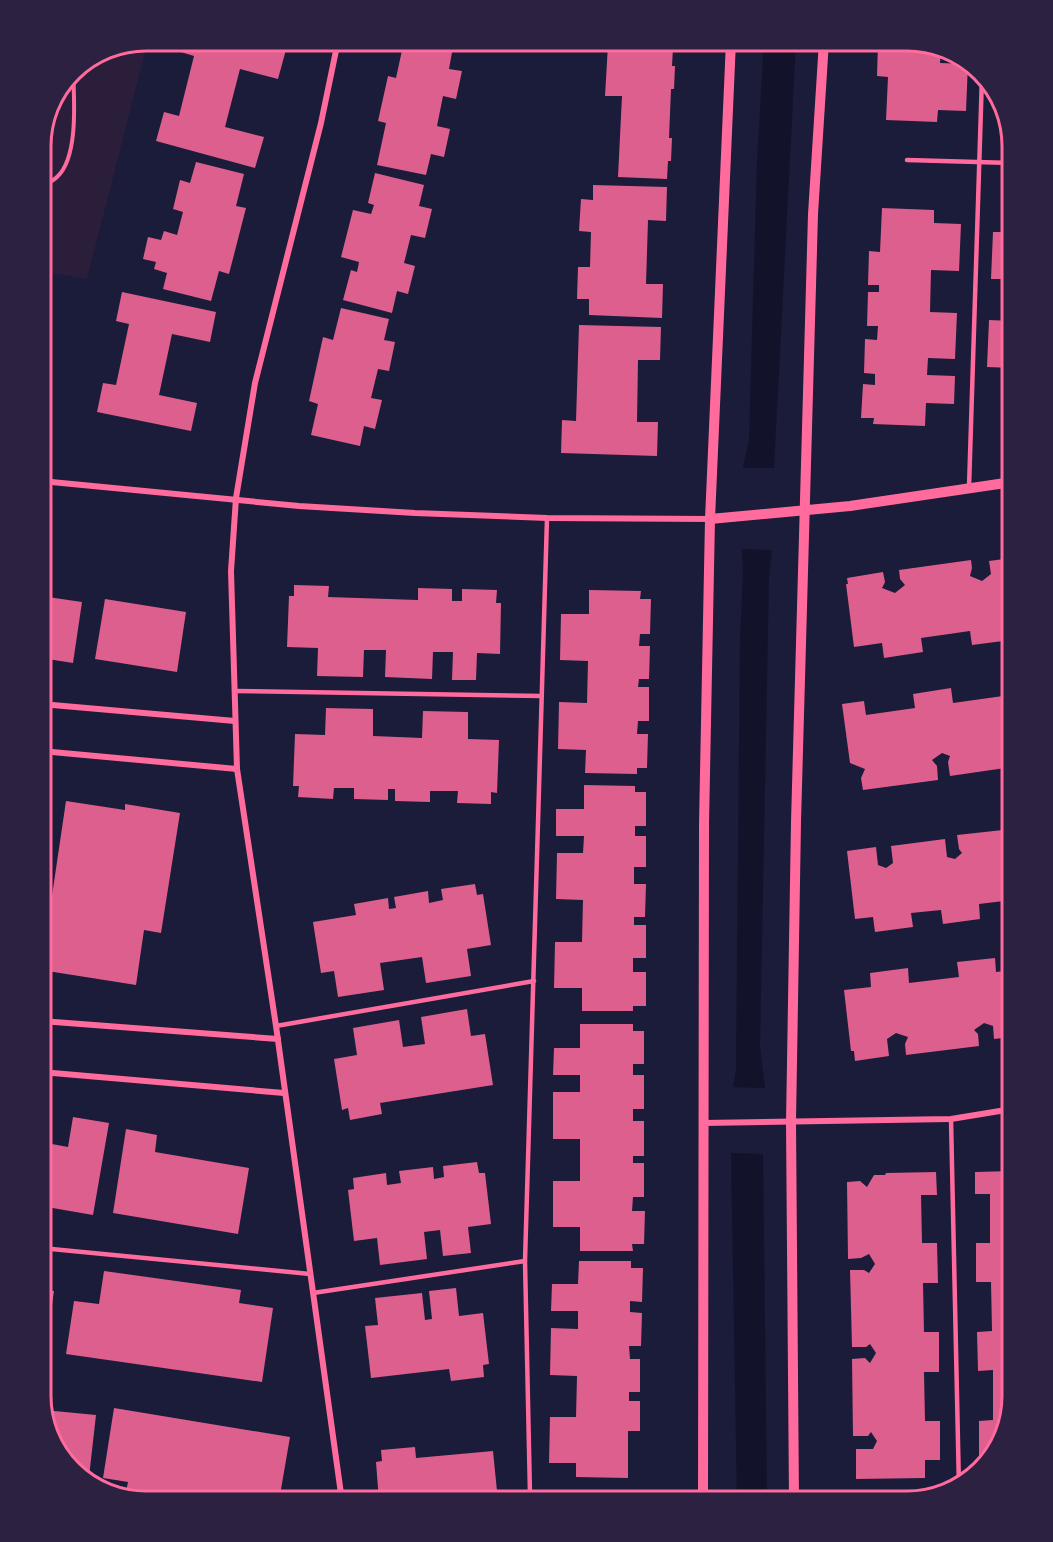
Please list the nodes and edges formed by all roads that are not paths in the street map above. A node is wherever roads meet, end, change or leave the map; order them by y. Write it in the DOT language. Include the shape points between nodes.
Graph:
graph roads {
  1 [pos="336,51"];
  2 [pos="731,51"];
  3 [pos="823,51"];
  4 [pos="982,89"];
  5 [pos="907,160"];
  6 [pos="981,162"];
  7 [pos="1002,163"];
  8 [pos="51,482"];
  9 [pos="1002,483"];
  10 [pos="969,488"];
  11 [pos="236,498"];
  12 [pos="803,510"];
  13 [pos="547,518"];
  14 [pos="710,519"];
  15 [pos="234,691"];
  16 [pos="542,696"];
  17 [pos="51,705"];
  18 [pos="235,722"];
  19 [pos="51,752"];
  20 [pos="237,769"];
  21 [pos="534,981"];
  22 [pos="51,1022"];
  23 [pos="276,1026"];
  24 [pos="278,1039"];
  25 [pos="51,1073"];
  26 [pos="284,1093"];
  27 [pos="1002,1111"];
  28 [pos="951,1119"];
  29 [pos="791,1122"];
  30 [pos="704,1123"];
  31 [pos="51,1249"];
  32 [pos="525,1261"];
  33 [pos="310,1274"];
  34 [pos="313,1293"];
  35 [pos="958,1476"];
  36 [pos="341,1491"];
  37 [pos="528,1491"];
  38 [pos="703,1491"];
  39 [pos="794,1491"];
  1 -- 11 [label="street" via="255,383"];
  2 -- 14 [label="street"];
  3 -- 12 [label="street" via="813,214"];
  4 -- 6 [label="lane"];
  5 -- 6 [label="lane"];
  6 -- 7 [label="lane"];
  6 -- 10 [label="lane"];
  8 -- 11 [label="street"];
  9 -- 10 [label="street"];
  10 -- 12 [label="street"];
  11 -- 13 [label="street" via="334,508"];
  11 -- 15 [label="street" via="231,572"];
  12 -- 14 [label="street"];
  12 -- 29 [label="street"];
  13 -- 14 [label="street"];
  13 -- 16 [label="lane"];
  14 -- 30 [label="street"];
  15 -- 16 [label="lane"];
  15 -- 18 [label="street"];
  16 -- 21 [label="lane"];
  17 -- 18 [label="street"];
  18 -- 20 [label="street"];
  19 -- 20 [label="street"];
  20 -- 23 [label="street"];
  21 -- 23 [label="lane"];
  21 -- 32 [label="lane"];
  22 -- 24 [label="street"];
  23 -- 24 [label="street"];
  24 -- 26 [label="street"];
  25 -- 26 [label="street"];
  26 -- 33 [label="street"];
  27 -- 28 [label="street"];
  28 -- 29 [label="street"];
  28 -- 35 [label="lane"];
  29 -- 30 [label="street"];
  29 -- 39 [label="street"];
  30 -- 38 [label="street"];
  31 -- 33 [label="lane"];
  32 -- 34 [label="lane"];
  32 -- 37 [label="lane"];
  33 -- 34 [label="street"];
  34 -- 36 [label="street"];
}
